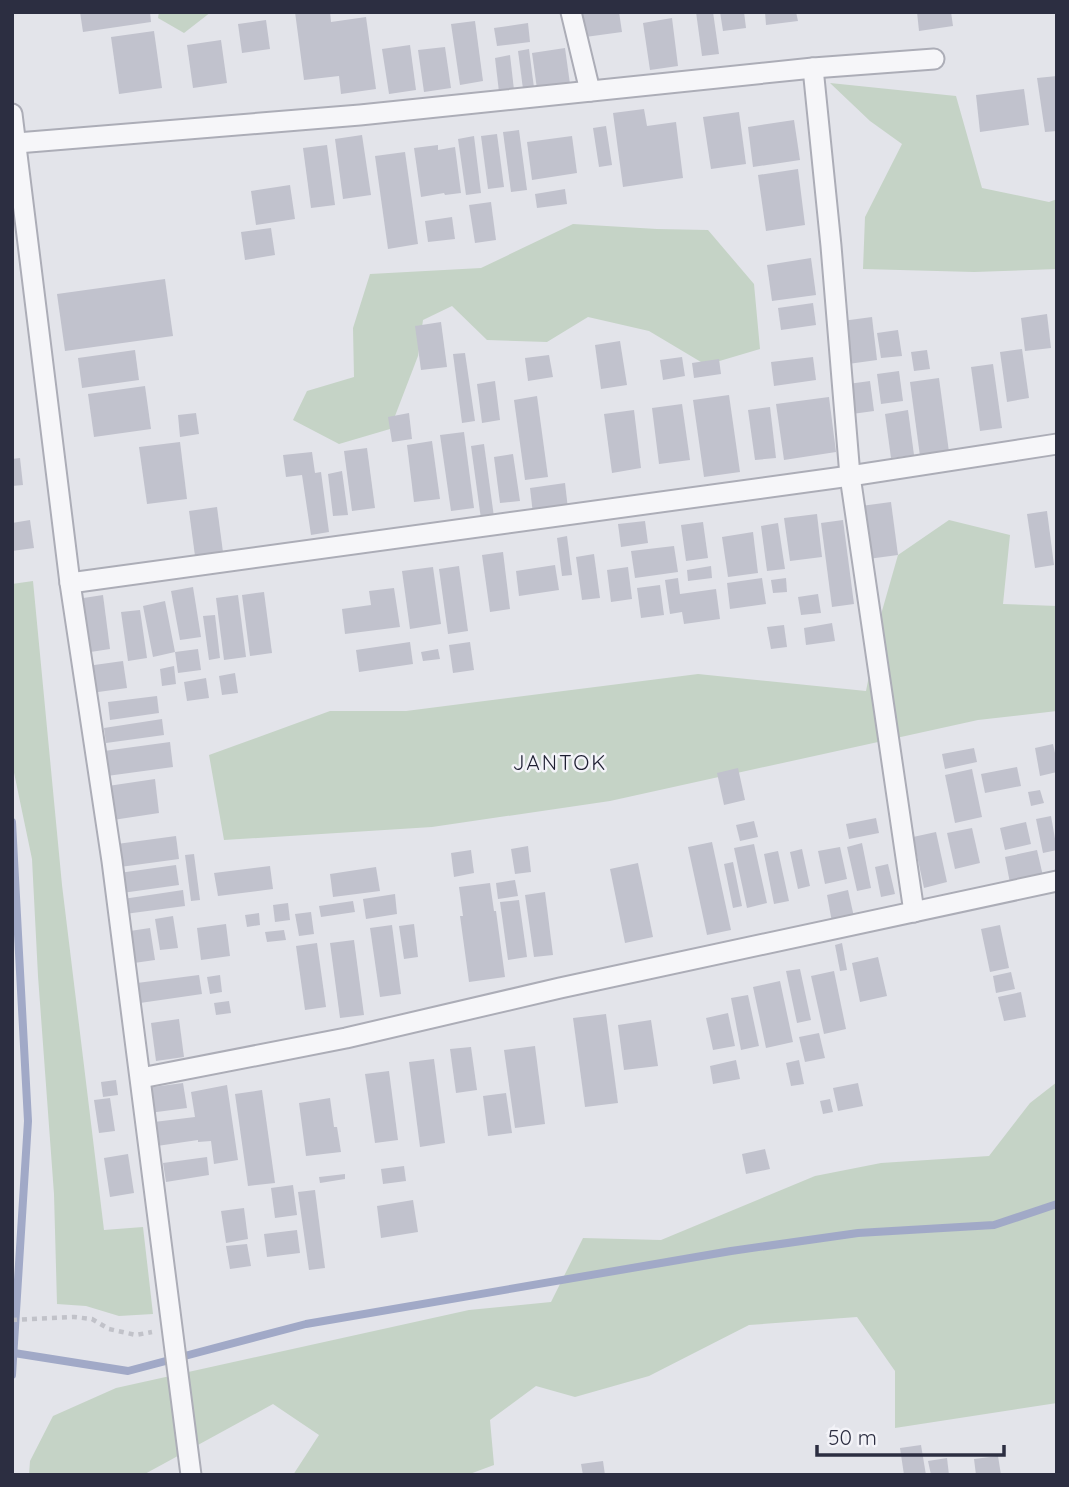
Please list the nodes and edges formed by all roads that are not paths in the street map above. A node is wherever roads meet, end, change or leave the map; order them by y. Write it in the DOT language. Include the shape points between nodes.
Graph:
graph roads {
  1 [pos="571,12"];
  2 [pos="934,59"];
  3 [pos="813,68"];
  4 [pos="590,92"];
  5 [pos="12,114"];
  6 [pos="16,144"];
  7 [pos="1057,444"];
  8 [pos="850,476"];
  9 [pos="70,583"];
  10 [pos="1057,881"];
  11 [pos="914,912"];
  12 [pos="141,1078"];
  13 [pos="191,1475"];
  1 -- 4 [label="street"];
  2 -- 3 [label="street"];
  3 -- 4 [label="street"];
  3 -- 8 [label="street"];
  4 -- 6 [label="street"];
  5 -- 6 [label="street"];
  6 -- 9 [label="street"];
  7 -- 8 [label="street"];
  8 -- 9 [label="street"];
  8 -- 11 [label="street"];
  9 -- 12 [label="street"];
  10 -- 11 [label="street"];
  11 -- 12 [label="street" via="346,1038"];
  12 -- 13 [label="street"];
}
